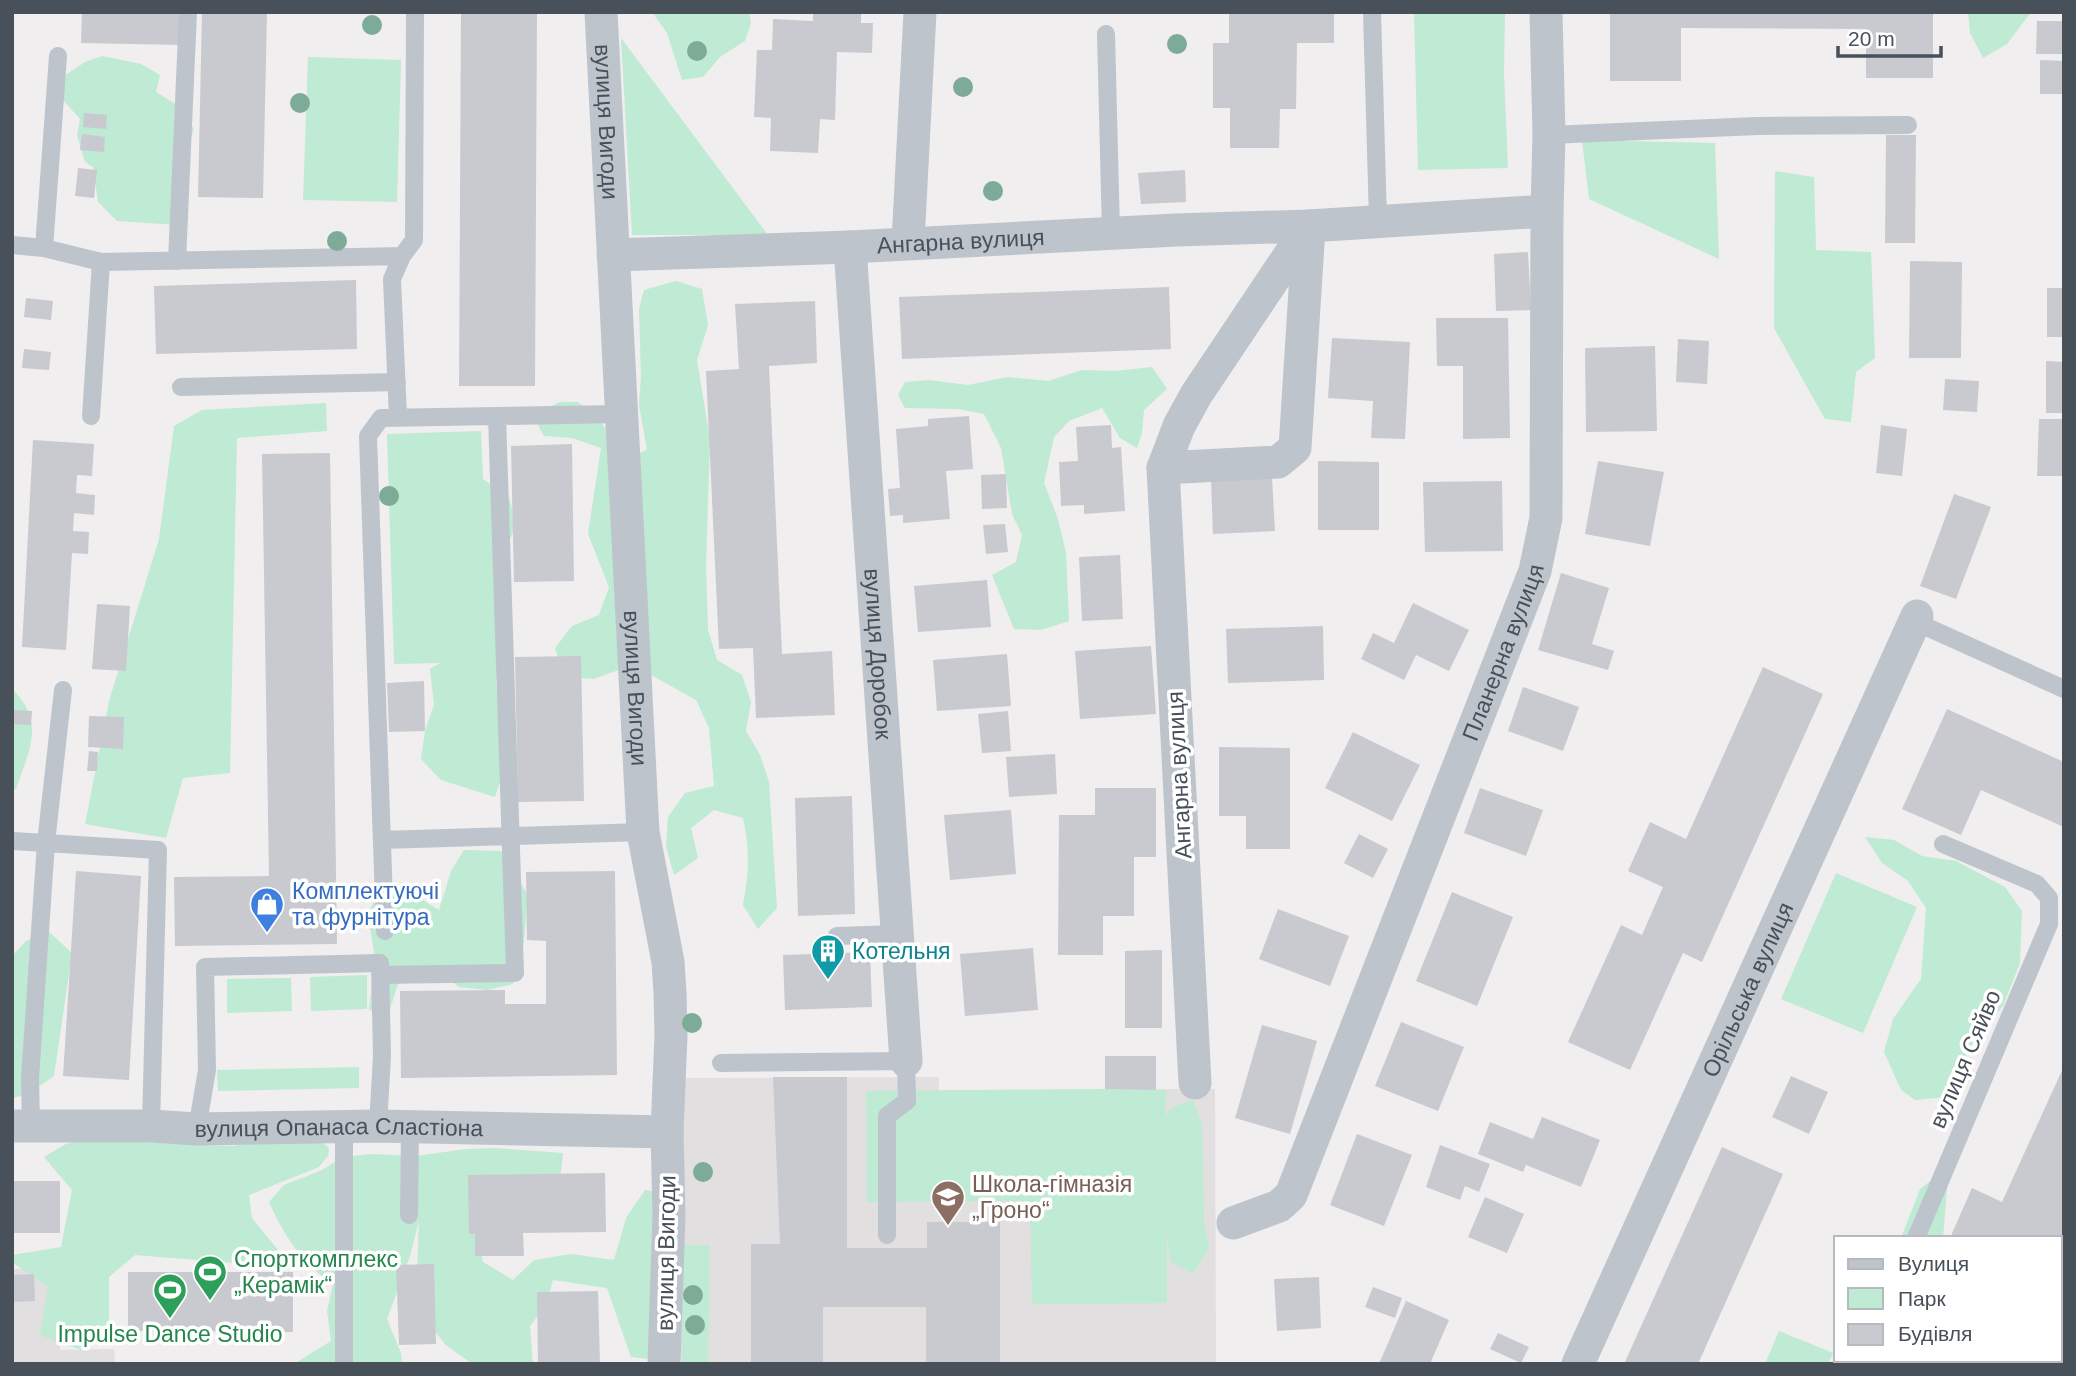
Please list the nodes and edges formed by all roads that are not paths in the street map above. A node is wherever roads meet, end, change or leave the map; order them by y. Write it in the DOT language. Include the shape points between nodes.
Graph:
graph roads {
  1 [pos="188,12"];
  2 [pos="415,12"];
  3 [pos="600,12"];
  4 [pos="920,12"];
  5 [pos="1372,12"];
  6 [pos="1546,12"];
  7 [pos="1106,34"];
  8 [pos="58,56"];
  9 [pos="1908,125"];
  10 [pos="1549,135"];
  11 [pos="1547,211"];
  12 [pos="1378,220"];
  13 [pos="1309,226"];
  14 [pos="1111,233"];
  15 [pos="908,242"];
  16 [pos="12,245"];
  17 [pos="849,247"];
  18 [pos="44,248"];
  19 [pos="613,255"];
  20 [pos="401,256"];
  21 [pos="177,261"];
  22 [pos="101,262"];
  23 [pos="397,382"];
  24 [pos="181,387"];
  25 [pos="620,414"];
  26 [pos="91,416"];
  27 [pos="498,416"];
  28 [pos="398,418"];
  29 [pos="1163,468"];
  30 [pos="1917,616"];
  31 [pos="2064,689"];
  32 [pos="63,690"];
  33 [pos="643,832"];
  34 [pos="510,836"];
  35 [pos="382,839"];
  36 [pos="12,841"];
  37 [pos="46,843"];
  38 [pos="1943,844"];
  39 [pos="385,931"];
  40 [pos="897,934"];
  41 [pos="837,936"];
  42 [pos="380,975"];
  43 [pos="906,1061"];
  44 [pos="721,1063"];
  45 [pos="1195,1083"];
  46 [pos="22,1126"];
  47 [pos="151,1126"];
  48 [pos="345,1127"];
  49 [pos="394,1127"];
  50 [pos="197,1129"];
  51 [pos="667,1132"];
  52 [pos="409,1215"];
  53 [pos="1233,1223"];
  54 [pos="887,1235"];
  55 [pos="1917,1236"];
  56 [pos="344,1364"];
  57 [pos="664,1364"];
  58 [pos="1578,1364"];
  1 -- 21 [label="lane"];
  2 -- 20 [label="lane" via="414,240"];
  3 -- 19 [label="street, вулиця Вигоди"];
  4 -- 15 [label="street"];
  5 -- 12 [label="lane"];
  6 -- 10 [label="street, Планерна вулиця"];
  7 -- 14 [label="lane"];
  8 -- 18 [label="lane"];
  9 -- 10 [label="lane"];
  10 -- 11 [label="street, Планерна вулиця"];
  11 -- 12 [label="street, Ангарна вулиця"];
  11 -- 53 [label="street, Планерна вулиця" via="1546,519 1535,571 1291,1195 1279,1206"];
  12 -- 13 [label="street, Ангарна вулиця"];
  13 -- 14 [label="street, Ангарна вулиця"];
  13 -- 29 [label="street, Ангарна вулиця" via="1196,395"];
  13 -- 29 [label="street" via="1295,448 1278,462"];
  14 -- 15 [label="street, Ангарна вулиця"];
  15 -- 17 [label="street, Ангарна вулиця"];
  16 -- 18 [label="lane"];
  17 -- 19 [label="street, Ангарна вулиця"];
  17 -- 40 [label="street, вулиця Доробок"];
  18 -- 22 [label="lane"];
  19 -- 25 [label="street, вулиця Вигоди"];
  20 -- 21 [label="lane"];
  20 -- 23 [label="lane" via="393,279"];
  21 -- 22 [label="lane"];
  22 -- 26 [label="lane"];
  23 -- 24 [label="lane"];
  23 -- 28 [label="lane"];
  25 -- 27 [label="lane"];
  25 -- 33 [label="street, вулиця Вигоди"];
  27 -- 28 [label="lane"];
  27 -- 34 [label="lane"];
  28 -- 35 [label="lane" via="381,418 368,436"];
  29 -- 45 [label="street, Ангарна вулиця"];
  30 -- 31 [label="lane" via="1929,628"];
  30 -- 58 [label="street, Орільська вулиця"];
  32 -- 37 [label="lane"];
  33 -- 34 [label="lane"];
  33 -- 51 [label="street, вулиця Вигоди" via="668,962"];
  34 -- 35 [label="lane"];
  34 -- 42 [label="lane" via="515,973"];
  35 -- 39 [label="lane"];
  36 -- 37 [label="lane"];
  37 -- 46 [label="lane" via="30,1078"];
  37 -- 47 [label="lane" via="158,850"];
  38 -- 55 [label="lane, вулиця Сяйво" via="2037,884 2049,898 2049,924"];
  40 -- 41 [label="lane"];
  40 -- 43 [label="street, вулиця Доробок"];
  42 -- 49 [label="lane" via="382,1056"];
  42 -- 50 [label="lane" via="380,963 205,967 207,1070"];
  43 -- 44 [label="lane"];
  43 -- 54 [label="lane" via="907,1101 887,1116"];
  46 -- 47 [label="street, вулиця Опанаса Сластіона"];
  47 -- 50 [label="street, вулиця Опанаса Сластіона"];
  48 -- 49 [label="street, вулиця Опанаса Сластіона"];
  48 -- 50 [label="street, вулиця Опанаса Сластіона"];
  48 -- 56 [label="lane"];
  49 -- 51 [label="street, вулиця Опанаса Сластіона"];
  49 -- 52 [label="lane"];
  51 -- 57 [label="street, вулиця Вигоди"];
}
